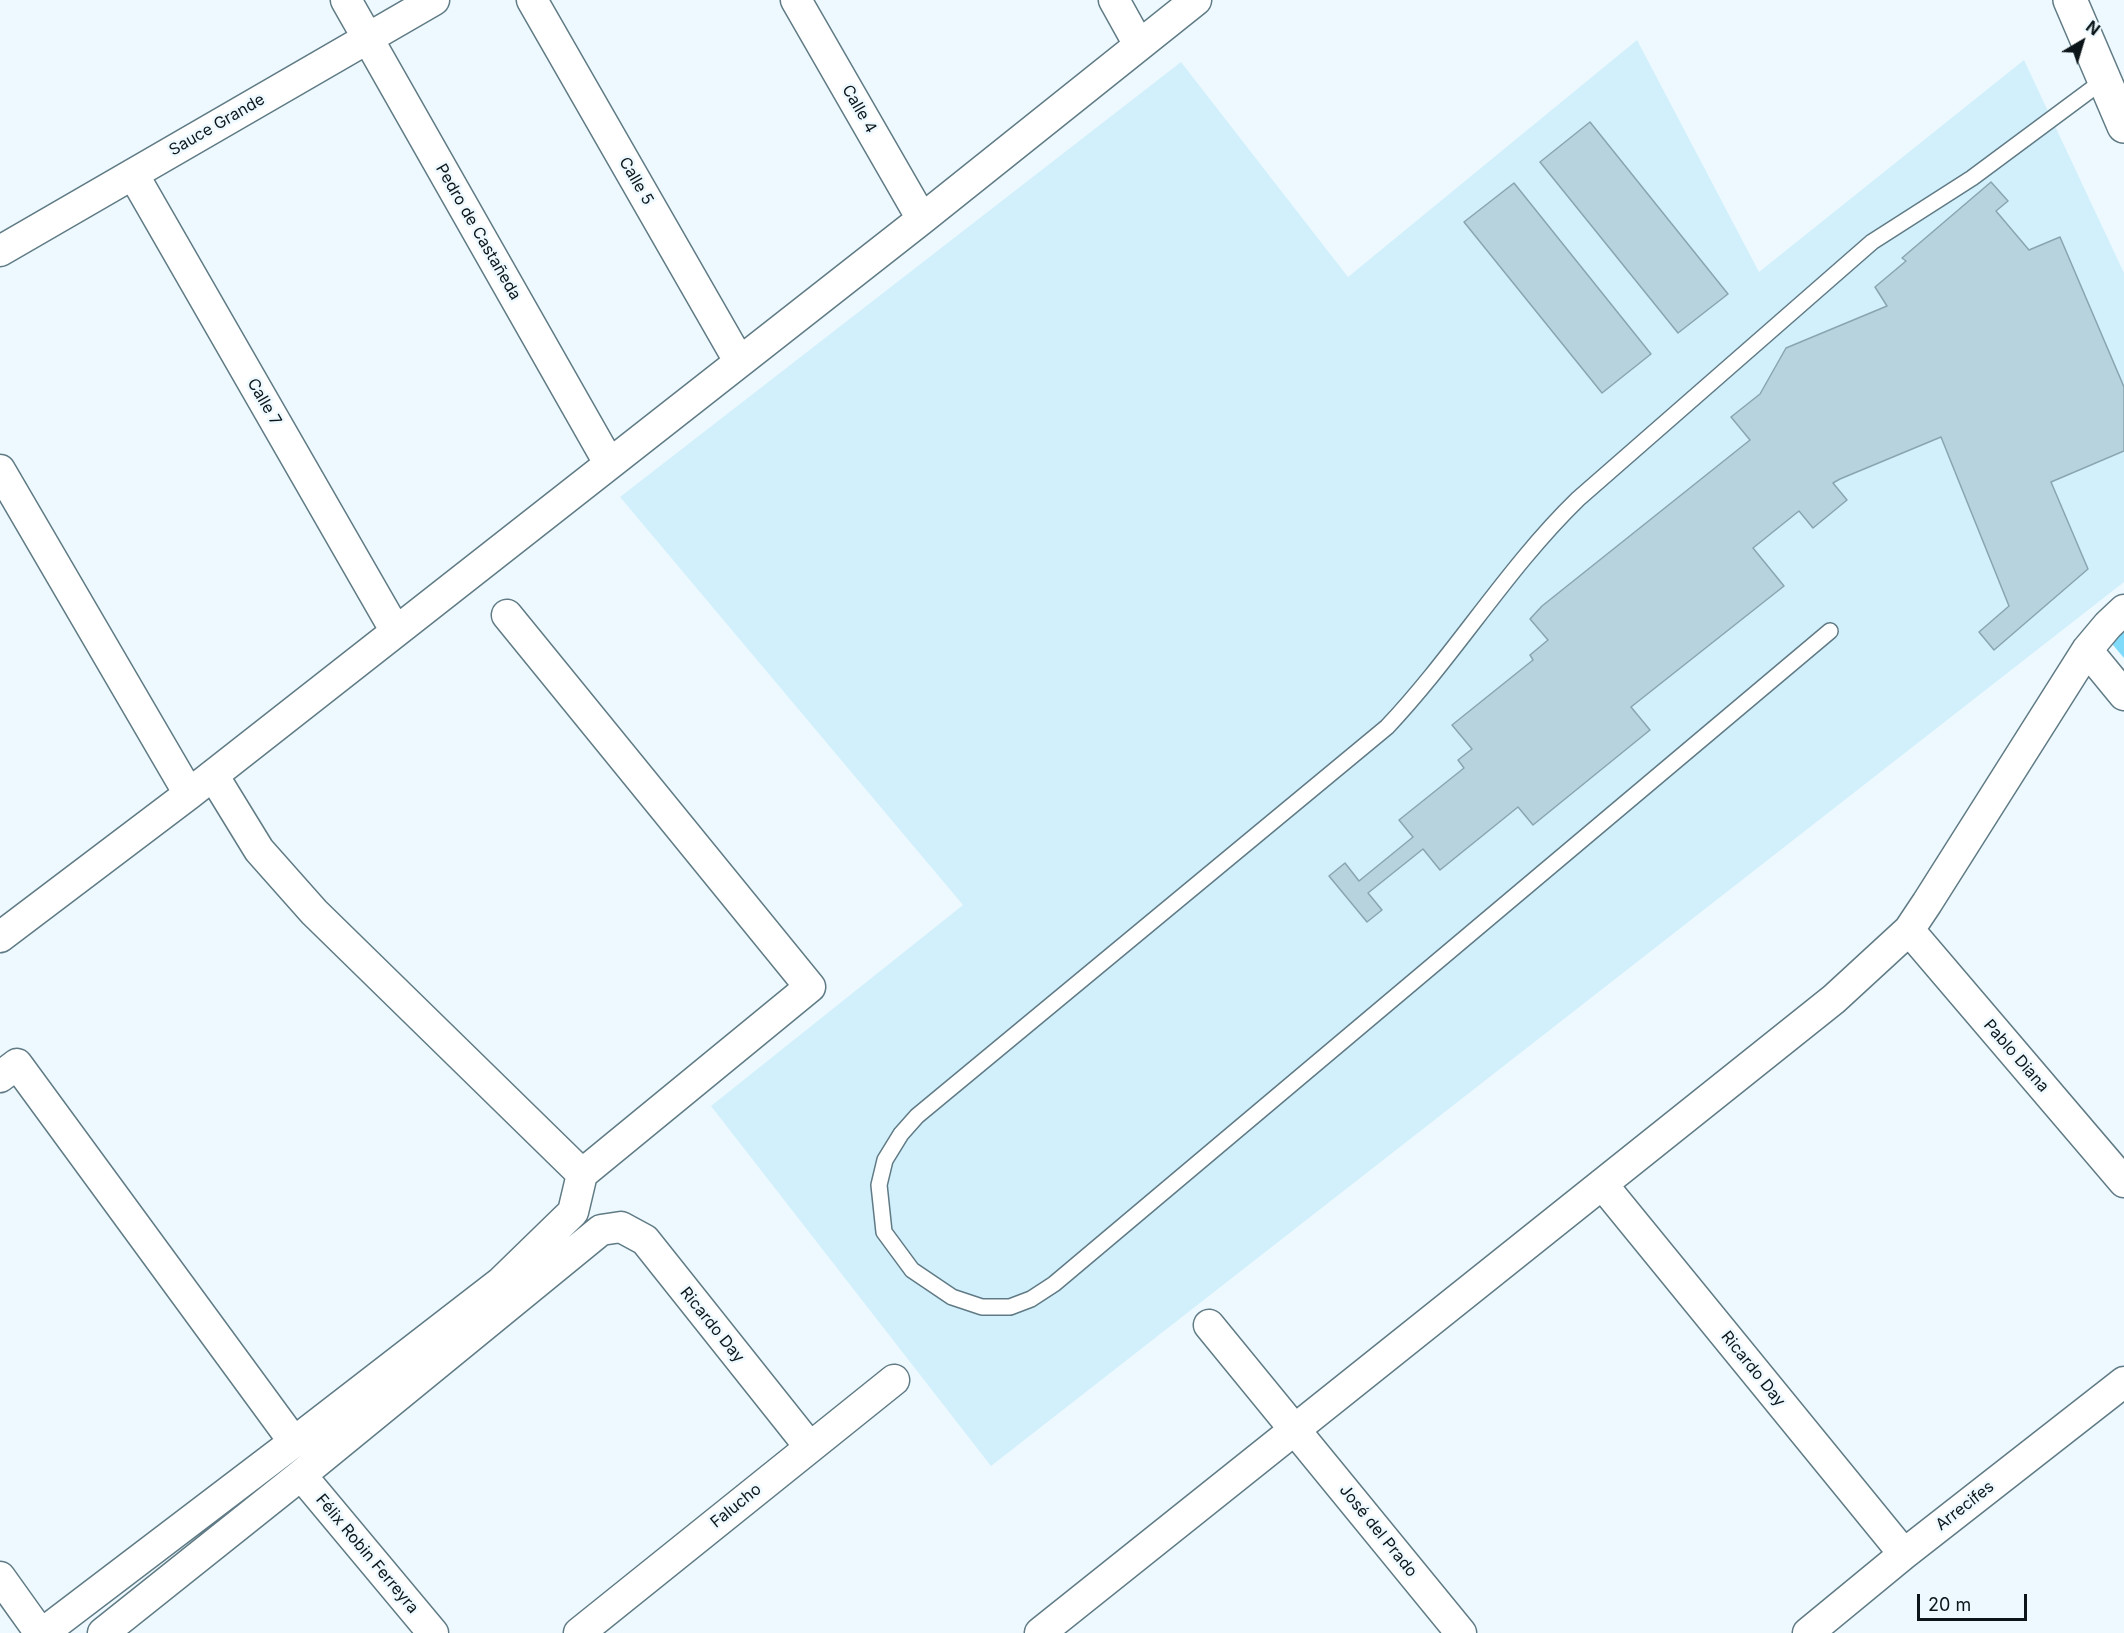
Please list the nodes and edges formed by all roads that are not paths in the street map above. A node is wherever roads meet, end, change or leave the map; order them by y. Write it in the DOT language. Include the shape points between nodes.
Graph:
graph roads {
  1 [pos="346,0"];
  2 [pos="434,0"];
  3 [pos="532,0"];
  4 [pos="796,0"];
  5 [pos="1114,0"];
  6 [pos="1196,0"];
  7 [pos="2070,0"];
  8 [pos="368,39"];
  9 [pos="1140,45"];
  10 [pos="2104,80"];
  11 [pos="2124,126"];
  12 [pos="133,174"];
  13 [pos="922,219"];
  14 [pos="0,251"];
  15 [pos="740,361"];
  16 [pos="609,463"];
  17 [pos="0,470"];
  18 [pos="2124,610"];
  19 [pos="507,615"];
  20 [pos="395,630"];
  21 [pos="1830,631"];
  22 [pos="2086,650"];
  23 [pos="2124,695"];
  24 [pos="213,775"];
  25 [pos="189,794"];
  26 [pos="1908,930"];
  27 [pos="0,937"];
  28 [pos="0,1077"];
  29 [pos="582,1174"];
  30 [pos="2124,1182"];
  31 [pos="1602,1184"];
  32 [pos="1209,1325"];
  33 [pos="894,1380"];
  34 [pos="2124,1382"];
  35 [pos="1294,1430"];
  36 [pos="294,1442"];
  37 [pos="809,1446"];
  38 [pos="301,1475"];
  39 [pos="1904,1554"];
  40 [pos="0,1577"];
  41 [pos="41,1633"];
  42 [pos="103,1633"];
  43 [pos="433,1633"];
  44 [pos="579,1633"];
  45 [pos="1040,1633"];
  46 [pos="1461,1633"];
  47 [pos="1808,1633"];
  1 -- 8 [label="street, Pedro de Castañeda"];
  2 -- 8 [label="street, Sauce Grande"];
  3 -- 15 [label="street, Calle 5"];
  4 -- 13 [label="street, Calle 4"];
  5 -- 9 [label="street"];
  6 -- 9 [label="street"];
  7 -- 10 [label="main road"];
  8 -- 12 [label="street, Sauce Grande"];
  8 -- 16 [label="street, Pedro de Castañeda"];
  9 -- 13 [label="street"];
  10 -- 11 [label="main road"];
  10 -- 21 [label="lane" via="1972,178 1872,242 1548,528 1417,696 1387,727 917,1116 885,1160 879,1185 884,1232 912,1270 952,1297 982,1308 1010,1307 1054,1284"];
  12 -- 14 [label="street, Sauce Grande"];
  12 -- 20 [label="street, Calle 7"];
  13 -- 15 [label="street"];
  15 -- 16 [label="street"];
  16 -- 20 [label="street"];
  17 -- 25 [label="street"];
  18 -- 22 [label="street"];
  19 -- 29 [label="street" via="810,987"];
  20 -- 24 [label="street"];
  22 -- 23 [label="street"];
  22 -- 26 [label="street"];
  24 -- 25 [label="street"];
  24 -- 29 [label="street" via="258,850 314,912"];
  25 -- 27 [label="street"];
  26 -- 30 [label="street, Pablo Diana"];
  26 -- 31 [label="street" via="1834,999"];
  28 -- 36 [label="street" via="17,1064"];
  29 -- 36 [label="street" via="573,1212 501,1282"];
  31 -- 35 [label="street"];
  31 -- 39 [label="street, Ricardo Day"];
  32 -- 35 [label="street, José del Prado"];
  33 -- 37 [label="street, Falucho"];
  34 -- 39 [label="street, Arrecifes"];
  35 -- 45 [label="street"];
  35 -- 46 [label="street, José del Prado"];
  36 -- 41 [label="street"];
  37 -- 38 [label="street, Ricardo Day" via="645,1240 621,1227 601,1230"];
  37 -- 44 [label="street, Falucho"];
  38 -- 42 [label="street"];
  38 -- 43 [label="street, Félix Robin Ferreyra"];
  39 -- 47 [label="street, Arrecifes"];
  40 -- 41 [label="street"];
}
